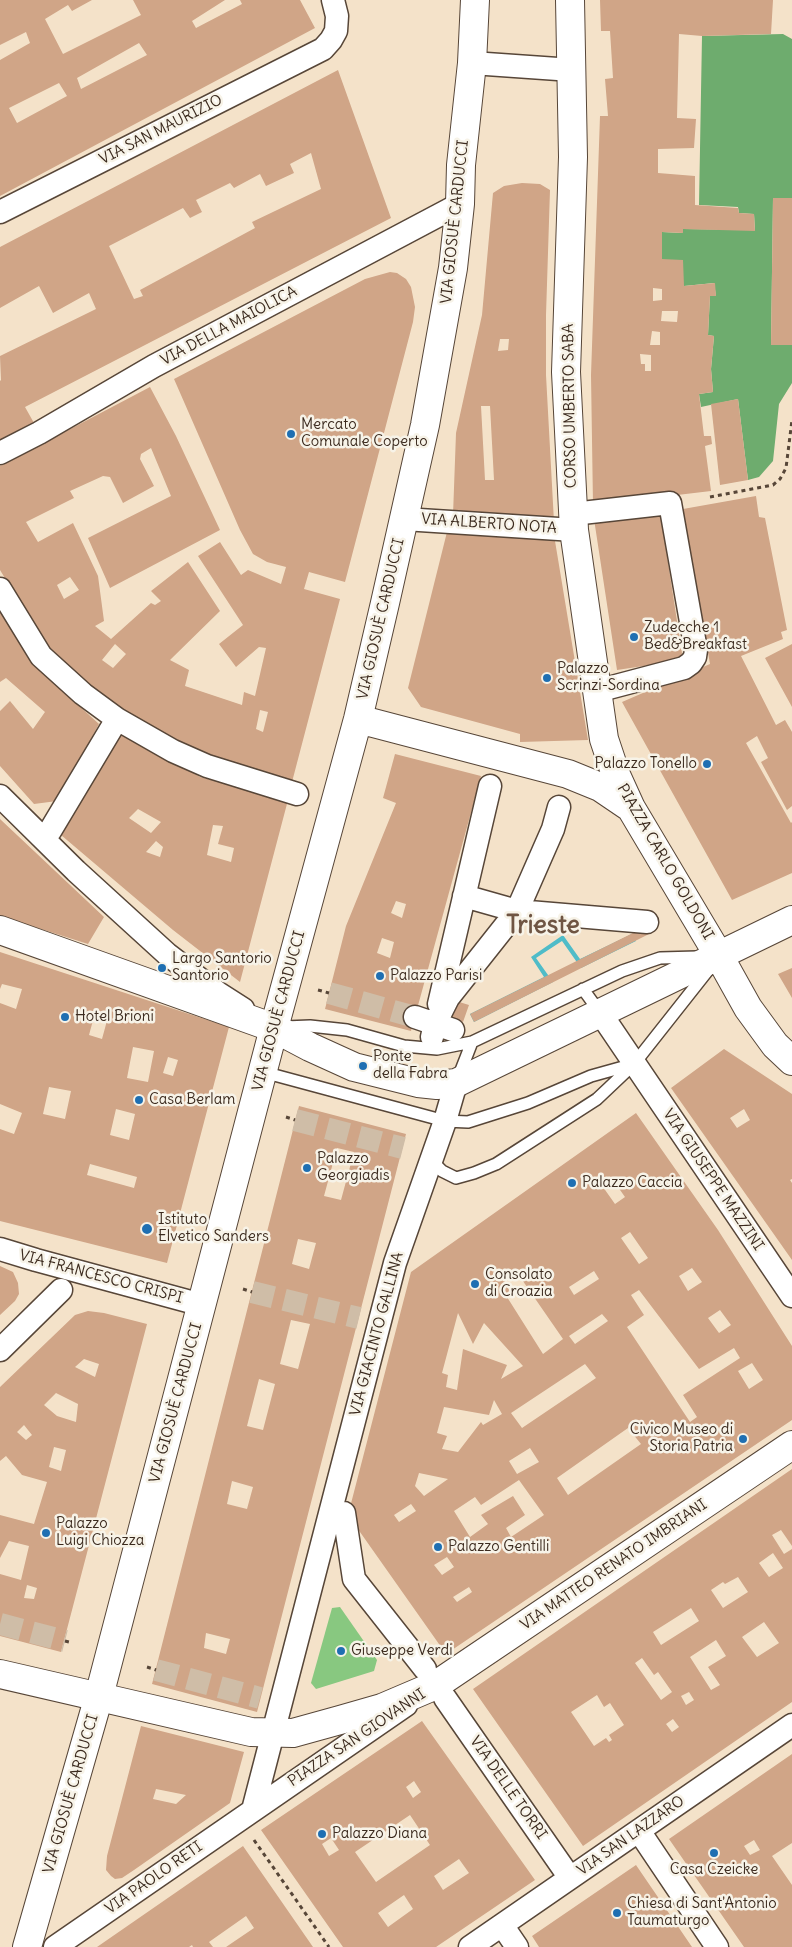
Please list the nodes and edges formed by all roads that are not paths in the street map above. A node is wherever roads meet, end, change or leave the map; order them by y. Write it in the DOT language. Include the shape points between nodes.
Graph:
graph roads {
  1 [pos="333,0"];
  2 [pos="474,0"];
  3 [pos="480,0"];
  4 [pos="570,0"];
  5 [pos="472,63"];
  6 [pos="572,70"];
  7 [pos="460,204"];
  8 [pos="0,212"];
  9 [pos="0,453"];
  10 [pos="404,519"];
  11 [pos="573,522"];
  12 [pos="0,589"];
  13 [pos="597,691"];
  14 [pos="118,719"];
  15 [pos="358,719"];
  16 [pos="604,739"];
  17 [pos="490,786"];
  18 [pos="297,794"];
  19 [pos="0,796"];
  20 [pos="559,806"];
  21 [pos="631,808"];
  22 [pos="50,830"];
  23 [pos="464,896"];
  24 [pos="517,911"];
  25 [pos="792,920"];
  26 [pos="647,922"];
  27 [pos="0,930"];
  28 [pos="719,956"];
  29 [pos="583,989"];
  30 [pos="600,1014"];
  31 [pos="274,1028"];
  32 [pos="472,1042"];
  33 [pos="792,1061"];
  34 [pos="634,1064"];
  35 [pos="263,1072"];
  36 [pos="456,1083"];
  37 [pos="445,1121"];
  38 [pos="431,1160"];
  39 [pos="0,1249"];
  40 [pos="61,1290"];
  41 [pos="792,1296"];
  42 [pos="202,1305"];
  43 [pos="0,1350"];
  44 [pos="792,1445"];
  45 [pos="337,1511"];
  46 [pos="0,1674"];
  47 [pos="435,1684"];
  48 [pos="99,1696"];
  49 [pos="792,1725"];
  50 [pos="274,1733"];
  51 [pos="253,1810"];
  52 [pos="639,1831"];
  53 [pos="570,1878"];
  54 [pos="502,1925"];
  55 [pos="27,1947"];
  56 [pos="55,1947"];
  57 [pos="470,1947"];
  58 [pos="517,1947"];
  59 [pos="717,1947"];
  1 -- 8 [label="street, VIA SAN MAURIZIO" via="336,31 323,49"];
  2 -- 5 [label="main road, VIA GIOSUÈ CARDUCCI"];
  3 -- 5 [label="lane"];
  4 -- 6 [label="main road, CORSO UMBERTO SABA"];
  5 -- 6 [label="street"];
  5 -- 7 [label="main road, VIA GIOSUÈ CARDUCCI"];
  6 -- 11 [label="main road, CORSO UMBERTO SABA" via="573,157 566,372"];
  7 -- 9 [label="street, VIA DELLA MAIOLICA" via="154,366"];
  7 -- 10 [label="main road, VIA GIOSUÈ CARDUCCI" via="443,331"];
  10 -- 11 [label="street, VIA ALBERTO NOTA"];
  10 -- 15 [label="main road, VIA GIOSUÈ CARDUCCI"];
  11 -- 13 [label="main road, CORSO UMBERTO SABA"];
  11 -- 13 [label="street, VIA ALBERTO NOTA" via="670,502 696,650 695,657 684,668"];
  12 -- 14 [label="street" via="42,656 83,694"];
  13 -- 16 [label="main road, CORSO UMBERTO SABA"];
  14 -- 18 [label="street" via="173,751 207,766"];
  14 -- 22 [label="street"];
  15 -- 21 [label="main road" via="568,774 600,787"];
  15 -- 31 [label="main road, VIA GIOSUÈ CARDUCCI"];
  16 -- 21 [label="main road, PIAZZA CARLO GOLDONI"];
  17 -- 23 [label="street"];
  19 -- 31 [label="street" via="167,954 218,994"];
  20 -- 24 [label="street" via="553,829"];
  21 -- 28 [label="main road, PIAZZA CARLO GOLDONI"];
  23 -- 24 [label="street"];
  23 -- 24 [label="street" via="433,1027 448,998"];
  24 -- 26 [label="street"];
  25 -- 28 [label="main road"];
  27 -- 31 [label="main road"];
  28 -- 29 [label="lane, PIAZZA CARLO GOLDONI" via="660,958"];
  28 -- 30 [label="main road, PIAZZA CARLO GOLDONI"];
  28 -- 33 [label="main road" via="748,1008 775,1045"];
  28 -- 34 [label="lane, PIAZZA CARLO GOLDONI"];
  29 -- 30 [label="lane"];
  29 -- 32 [label="lane, PIAZZA CARLO GOLDONI"];
  30 -- 34 [label="street"];
  30 -- 36 [label="main road, PIAZZA CARLO GOLDONI"];
  31 -- 32 [label="lane" via="310,1026 347,1030 404,1046 437,1049"];
  31 -- 35 [label="main road, VIA GIOSUÈ CARDUCCI"];
  31 -- 36 [label="main road" via="354,1067 418,1083"];
  32 -- 36 [label="lane"];
  34 -- 37 [label="lane" via="591,1076 485,1117 468,1122"];
  34 -- 38 [label="lane, PIAZZA CARLO GOLDONI" via="597,1099 496,1164 456,1178"];
  34 -- 41 [label="street, VIA GIUSEPPE MAZZINI"];
  35 -- 37 [label="lane"];
  35 -- 42 [label="main road, VIA GIOSUÈ CARDUCCI"];
  36 -- 37 [label="street"];
  37 -- 38 [label="street"];
  38 -- 45 [label="street, VIA GIACINTO GALLINA" via="396,1263"];
  39 -- 42 [label="street, VIA FRANCESCO CRISPI"];
  40 -- 43 [label="street"];
  42 -- 48 [label="main road, VIA GIOSUÈ CARDUCCI"];
  44 -- 47 [label="main road, VIA MATTEO RENATO IMBRIANI"];
  45 -- 47 [label="street, PIAZZA SAN GIOVANNI" via="354,1579"];
  45 -- 50 [label="street, PIAZZA SAN GIOVANNI"];
  46 -- 48 [label="main road"];
  47 -- 50 [label="main road, PIAZZA SAN GIOVANNI" via="382,1708 293,1733"];
  47 -- 51 [label="street, PIAZZA SAN GIOVANNI"];
  47 -- 53 [label="street, VIA DELLE TORRI"];
  48 -- 50 [label="main road" via="251,1732"];
  48 -- 55 [label="main road, VIA GIOSUÈ CARDUCCI"];
  49 -- 52 [label="street, VIA SAN LAZZARO"];
  50 -- 51 [label="street, PIAZZA SAN GIOVANNI"];
  51 -- 56 [label="street, VIA PAOLO RETI"];
  52 -- 53 [label="street, VIA SAN LAZZARO"];
  52 -- 59 [label="street"];
  53 -- 54 [label="street, VIA SAN LAZZARO"];
  54 -- 57 [label="street, VIA SAN LAZZARO"];
  54 -- 58 [label="street"];
}
